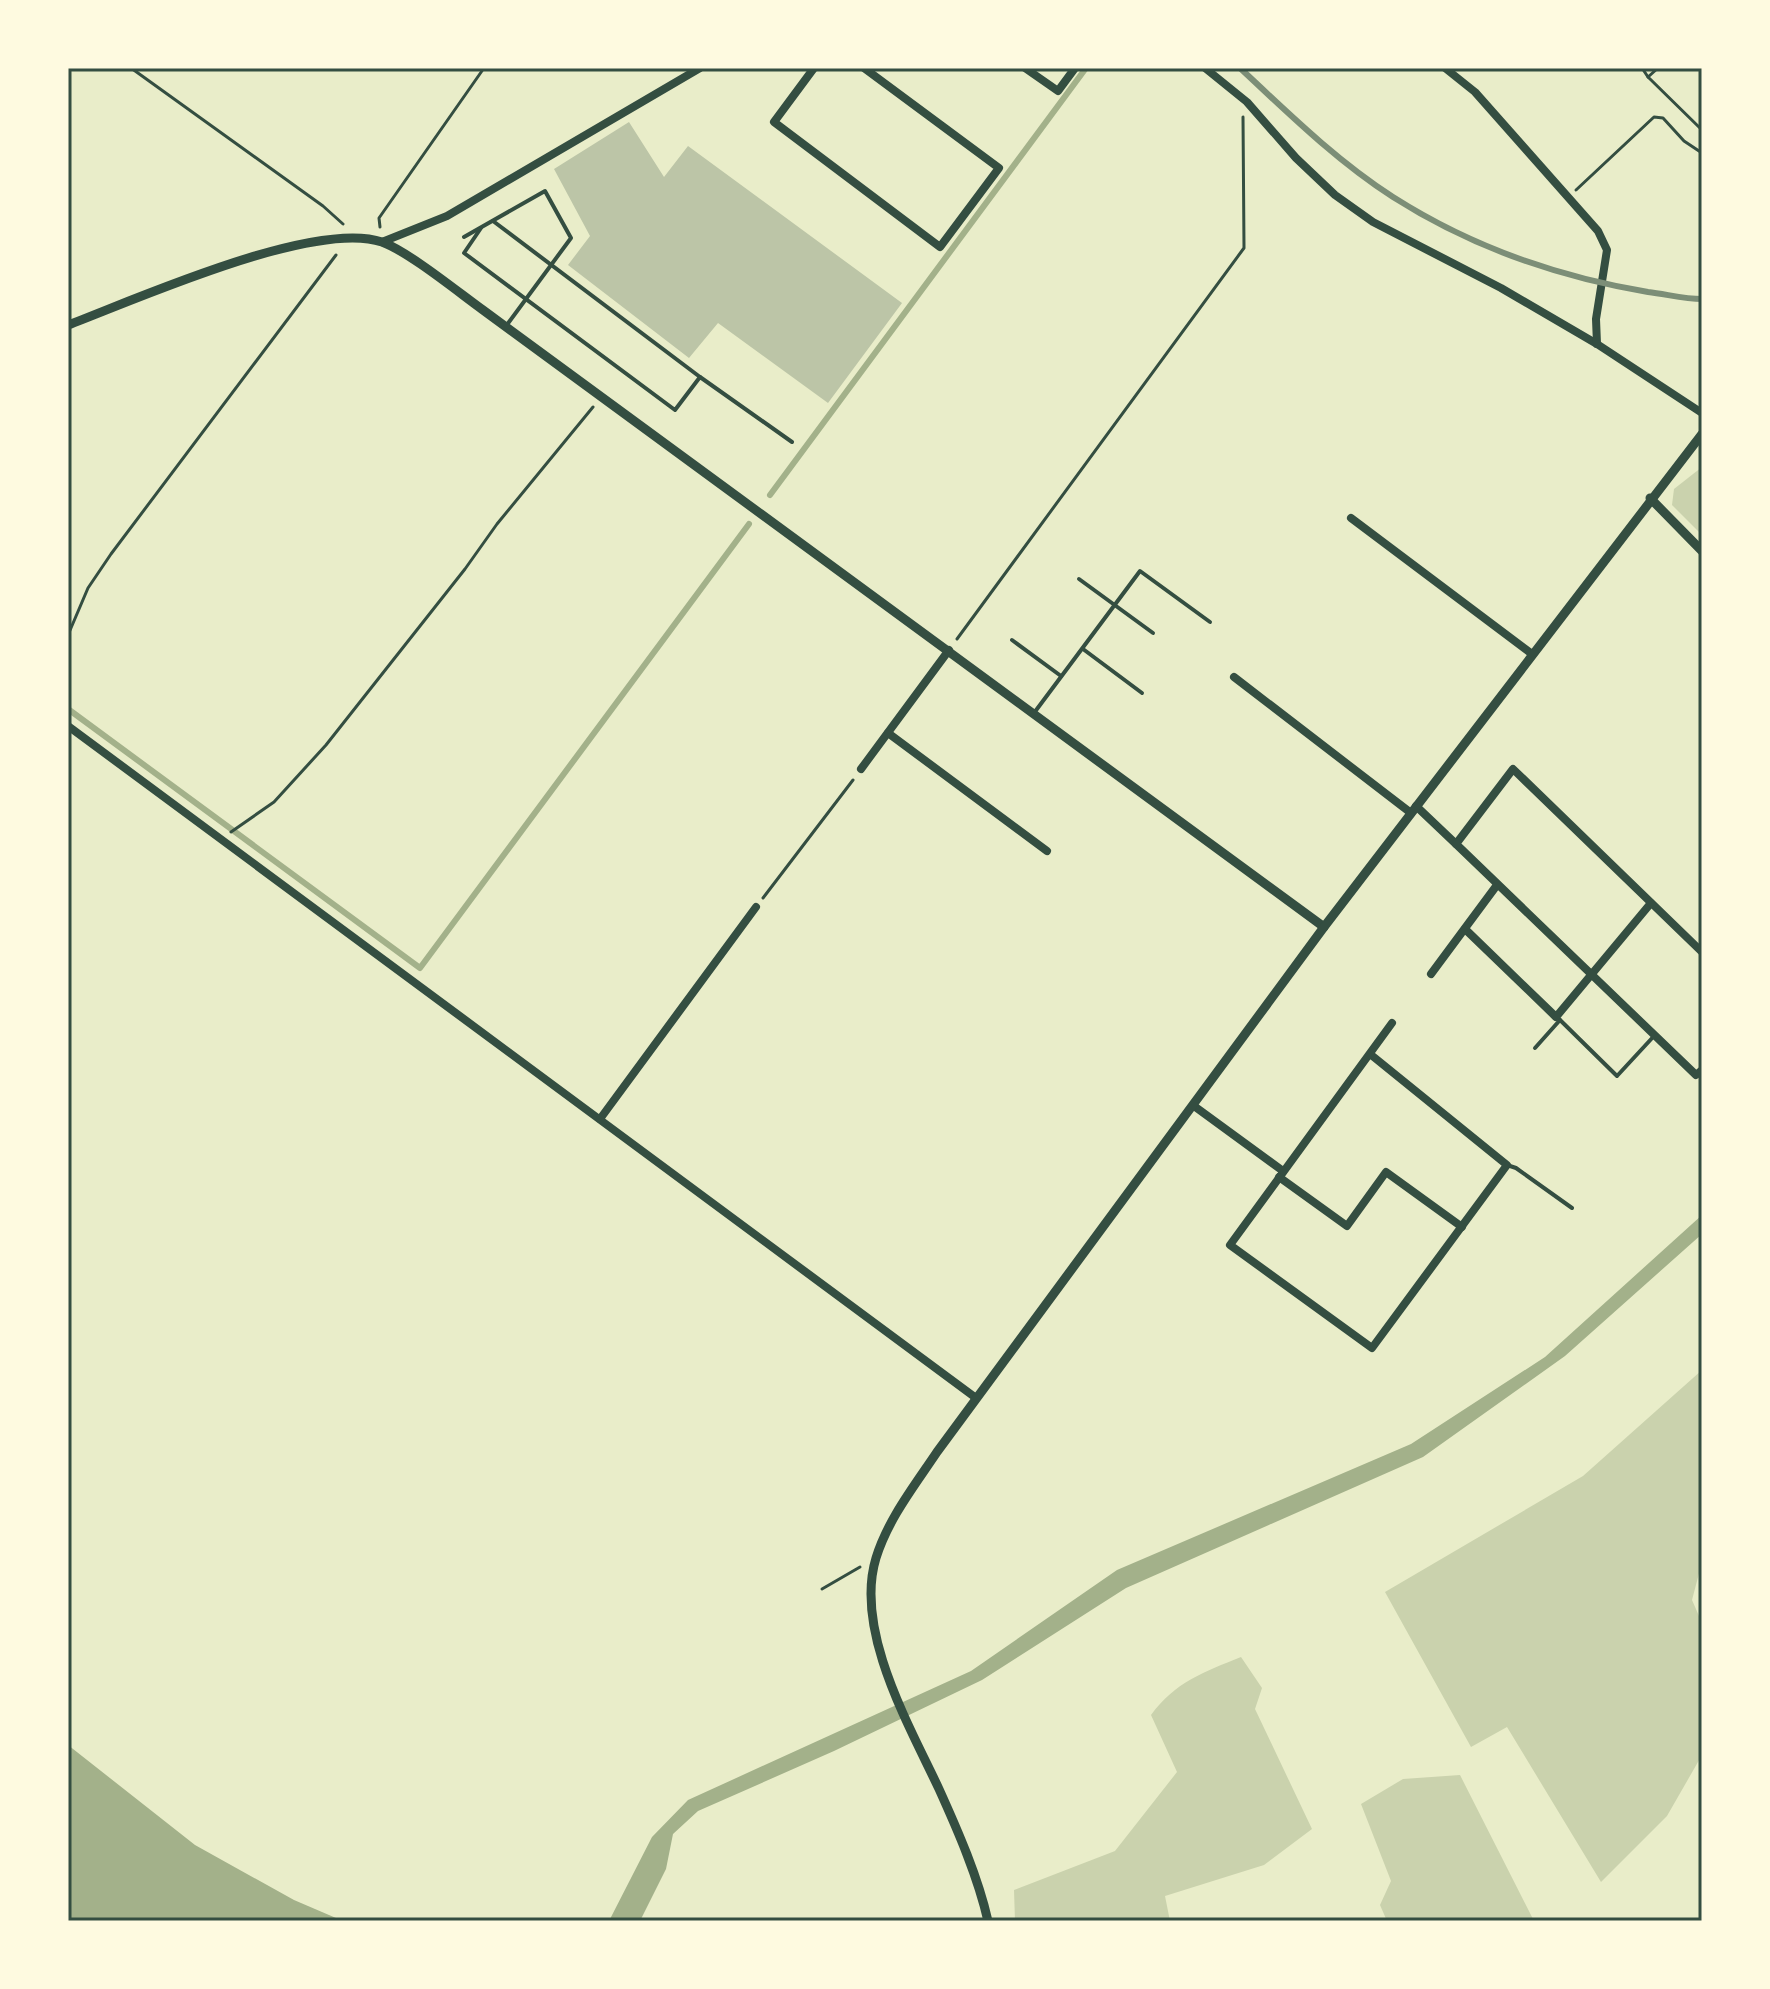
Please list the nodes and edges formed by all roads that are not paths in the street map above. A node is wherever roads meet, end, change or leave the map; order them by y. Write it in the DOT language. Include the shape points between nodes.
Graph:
graph roads {
  1 [pos="700,68"];
  2 [pos="814,68"];
  3 [pos="864,68"];
  4 [pos="1025,68"];
  5 [pos="1075,68"];
  6 [pos="1205,68"];
  7 [pos="1445,68"];
  8 [pos="493,221"];
  9 [pos="481,228"];
  10 [pos="464,237"];
  11 [pos="382,242"];
  12 [pos="552,264"];
  13 [pos="527,298"];
  14 [pos="68,325"];
  15 [pos="506,326"];
  16 [pos="1597,344"];
  17 [pos="700,377"];
  18 [pos="1702,413"];
  19 [pos="1702,434"];
  20 [pos="792,442"];
  21 [pos="1698,445"];
  22 [pos="1650,498"];
  23 [pos="1351,518"];
  24 [pos="1702,551"];
  25 [pos="1079,579"];
  26 [pos="1115,605"];
  27 [pos="1210,622"];
  28 [pos="1153,633"];
  29 [pos="1012,640"];
  30 [pos="1082,648"];
  31 [pos="949,650"];
  32 [pos="1532,654"];
  33 [pos="1061,676"];
  34 [pos="1234,677"];
  35 [pos="1142,693"];
  36 [pos="1034,713"];
  37 [pos="68,726"];
  38 [pos="888,733"];
  39 [pos="861,769"];
  40 [pos="1414,809"];
  41 [pos="1456,844"];
  42 [pos="1047,851"];
  43 [pos="1497,885"];
  44 [pos="1651,903"];
  45 [pos="756,907"];
  46 [pos="1324,927"];
  47 [pos="1465,929"];
  48 [pos="1702,952"];
  49 [pos="1431,974"];
  50 [pos="1591,975"];
  51 [pos="1558,1019"];
  52 [pos="1392,1023"];
  53 [pos="1654,1036"];
  54 [pos="1535,1048"];
  55 [pos="1370,1054"];
  56 [pos="1702,1070"];
  57 [pos="1194,1106"];
  58 [pos="600,1119"];
  59 [pos="1507,1165"];
  60 [pos="1281,1174"];
  61 [pos="1572,1208"];
  62 [pos="1462,1227"];
  63 [pos="976,1398"];
  64 [pos="988,1921"];
  1 -- 11 [label="street" via="447,216"];
  2 -- 3 [label="street" via="774,122 940,247 999,168"];
  4 -- 5 [label="street" via="1058,91"];
  6 -- 16 [label="street" via="1247,102 1335,195 1373,222"];
  7 -- 16 [label="street" via="1475,92 1598,231 1607,250"];
  8 -- 9 [label="lane"];
  8 -- 12 [label="lane"];
  8 -- 12 [label="lane" via="545,191 571,238"];
  9 -- 10 [label="lane"];
  9 -- 13 [label="lane" via="464,253"];
  11 -- 14 [label="street" via="349,238 271,249"];
  11 -- 15 [label="street"];
  12 -- 13 [label="lane"];
  12 -- 17 [label="lane"];
  13 -- 15 [label="lane"];
  13 -- 17 [label="lane" via="675,410"];
  15 -- 31 [label="street"];
  16 -- 18 [label="street"];
  17 -- 20 [label="lane"];
  19 -- 21 [label="street"];
  21 -- 22 [label="street"];
  22 -- 24 [label="street"];
  22 -- 32 [label="street"];
  23 -- 32 [label="street"];
  25 -- 26 [label="lane"];
  26 -- 27 [label="lane" via="1140,571"];
  26 -- 28 [label="lane"];
  26 -- 30 [label="lane"];
  29 -- 33 [label="lane"];
  30 -- 33 [label="lane"];
  30 -- 35 [label="lane"];
  31 -- 36 [label="street"];
  31 -- 38 [label="street"];
  32 -- 40 [label="street"];
  33 -- 36 [label="lane"];
  34 -- 40 [label="street"];
  36 -- 46 [label="street"];
  37 -- 58 [label="street"];
  38 -- 39 [label="street"];
  38 -- 42 [label="street"];
  40 -- 41 [label="street"];
  40 -- 46 [label="street"];
  41 -- 43 [label="street"];
  41 -- 44 [label="street" via="1513,769"];
  43 -- 47 [label="street"];
  43 -- 50 [label="street"];
  44 -- 48 [label="street"];
  44 -- 50 [label="street"];
  45 -- 58 [label="street"];
  46 -- 57 [label="street"];
  47 -- 49 [label="street"];
  47 -- 51 [label="street"];
  50 -- 51 [label="street"];
  50 -- 53 [label="street"];
  51 -- 53 [label="lane" via="1617,1076"];
  51 -- 54 [label="lane"];
  52 -- 55 [label="street"];
  53 -- 56 [label="street" via="1696,1075"];
  55 -- 59 [label="street"];
  55 -- 60 [label="street"];
  57 -- 60 [label="street"];
  57 -- 63 [label="street"];
  58 -- 63 [label="street"];
  59 -- 61 [label="lane"];
  59 -- 62 [label="street"];
  60 -- 62 [label="street" via="1347,1226 1386,1172"];
  60 -- 62 [label="street" via="1230,1245 1372,1348"];
  63 -- 64 [label="street" via="900,1507 876,1558 871,1593 885,1666"];
}
